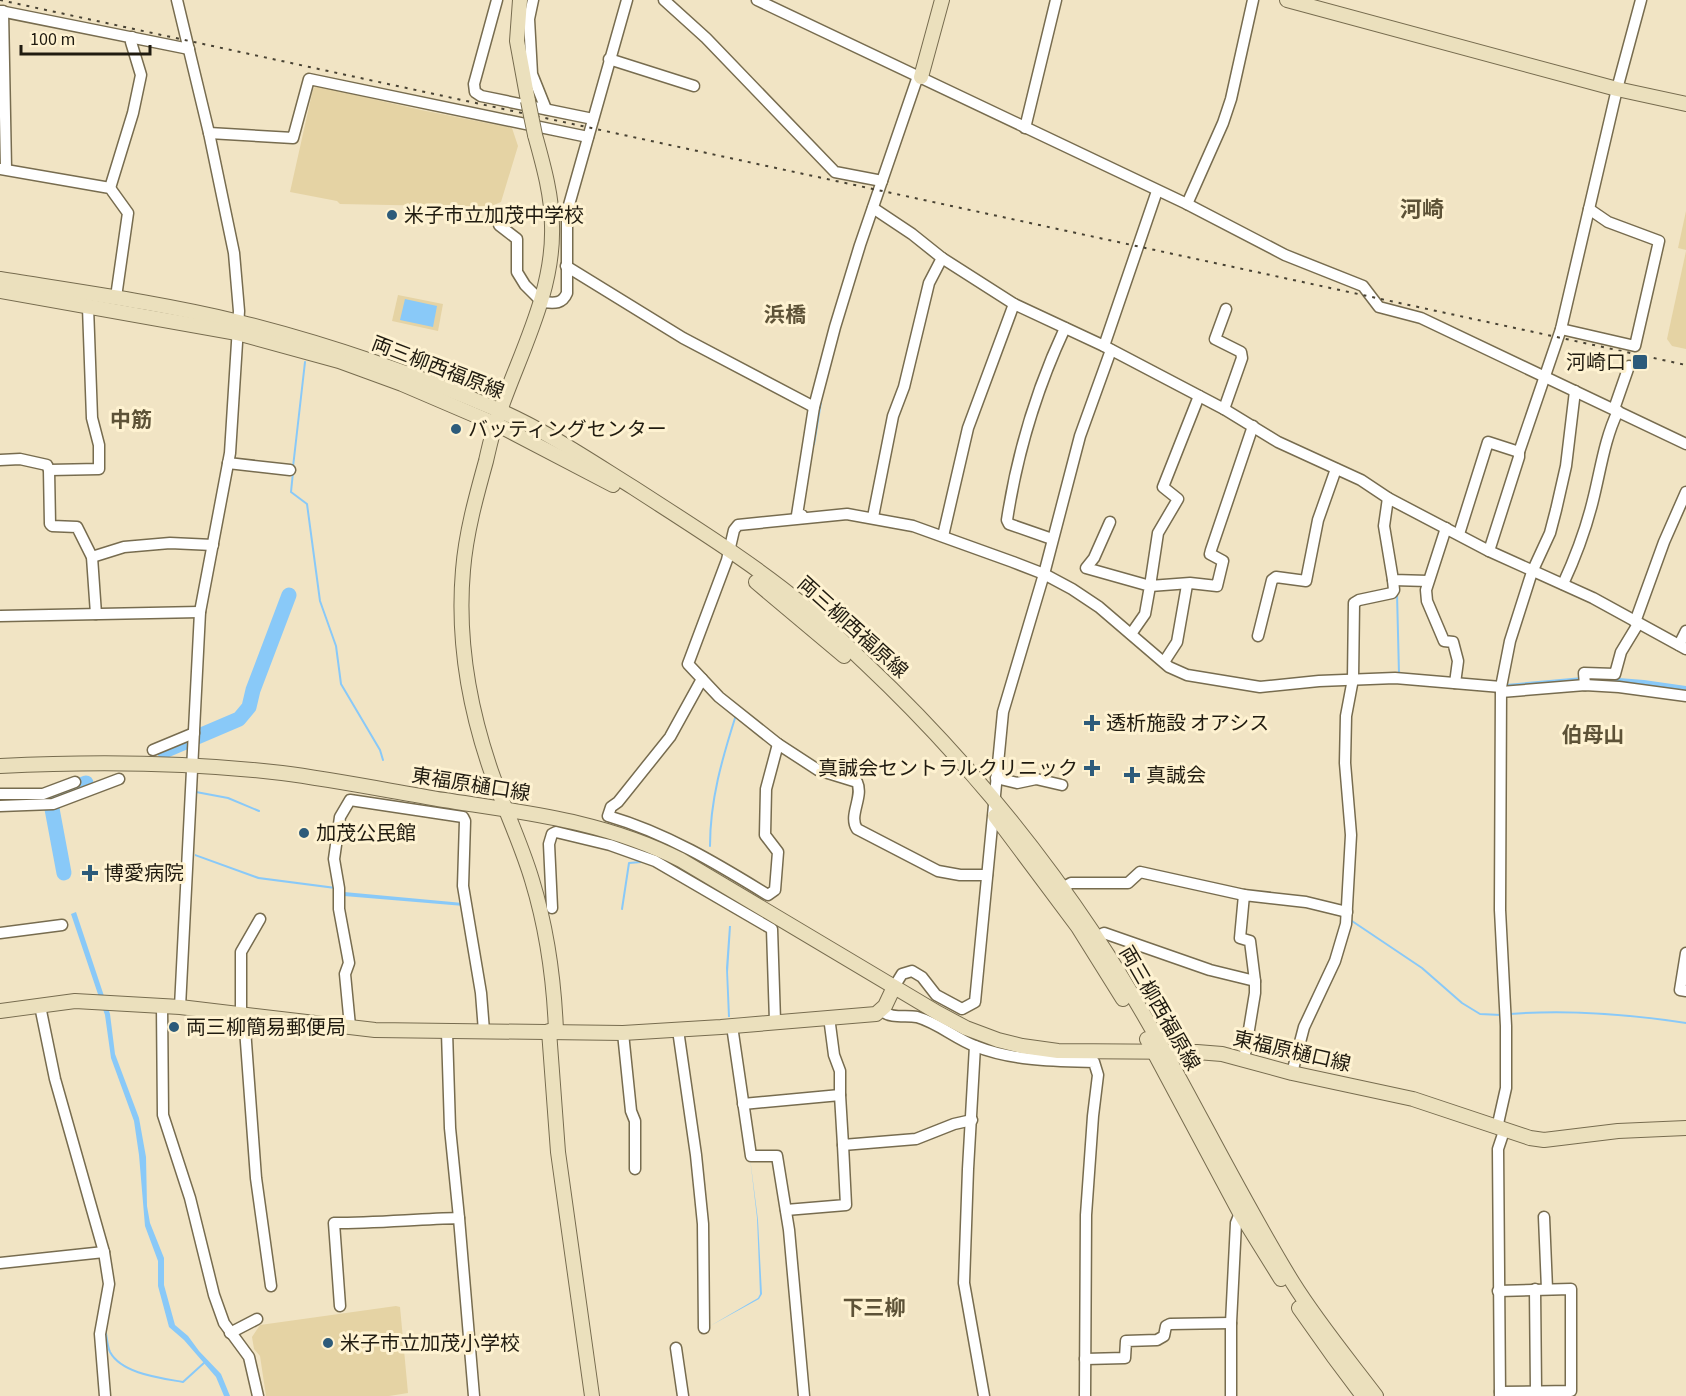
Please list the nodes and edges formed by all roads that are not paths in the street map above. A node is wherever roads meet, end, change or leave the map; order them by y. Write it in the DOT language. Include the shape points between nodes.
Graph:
graph roads {
  1 [pos="177,0"];
  2 [pos="497,0"];
  3 [pos="520,0"];
  4 [pos="533,0"];
  5 [pos="627,0"];
  6 [pos="664,0"];
  7 [pos="757,0"];
  8 [pos="942,0"];
  9 [pos="1056,0"];
  10 [pos="1253,0"];
  11 [pos="1287,0"];
  12 [pos="1641,0"];
  13 [pos="2,11"];
  14 [pos="132,37"];
  15 [pos="189,49"];
  16 [pos="609,59"];
  17 [pos="919,76"];
  18 [pos="694,86"];
  19 [pos="1617,89"];
  20 [pos="1686,104"];
  21 [pos="546,109"];
  22 [pos="593,119"];
  23 [pos="1025,128"];
  24 [pos="209,133"];
  25 [pos="588,137"];
  26 [pos="3,169"];
  27 [pos="882,181"];
  28 [pos="110,188"];
  29 [pos="1157,191"];
  30 [pos="1186,204"];
  31 [pos="873,208"];
  32 [pos="1589,209"];
  33 [pos="499,225"];
  34 [pos="942,258"];
  35 [pos="566,266"];
  36 [pos="0,279"];
  37 [pos="0,291"];
  38 [pos="116,297"];
  39 [pos="542,302"];
  40 [pos="1014,304"];
  41 [pos="88,307"];
  42 [pos="1226,309"];
  43 [pos="238,327"];
  44 [pos="1065,328"];
  45 [pos="1561,329"];
  46 [pos="1107,348"];
  47 [pos="1629,366"];
  48 [pos="1545,375"];
  49 [pos="1575,391"];
  50 [pos="1199,396"];
  51 [pos="814,407"];
  52 [pos="1224,409"];
  53 [pos="1616,410"];
  54 [pos="497,418"];
  55 [pos="1253,426"];
  56 [pos="1686,444"];
  57 [pos="1519,452"];
  58 [pos="0,460"];
  59 [pos="228,463"];
  60 [pos="1336,469"];
  61 [pos="49,470"];
  62 [pos="290,470"];
  63 [pos="1686,492"];
  64 [pos="1388,498"];
  65 [pos="873,517"];
  66 [pos="802,518"];
  67 [pos="1110,522"];
  68 [pos="1446,528"];
  69 [pos="1459,534"];
  70 [pos="943,536"];
  71 [pos="1052,539"];
  72 [pos="213,545"];
  73 [pos="1489,551"];
  74 [pos="727,555"];
  75 [pos="92,557"];
  76 [pos="1532,572"];
  77 [pos="1044,574"];
  78 [pos="1393,580"];
  79 [pos="1428,581"];
  80 [pos="1563,584"];
  81 [pos="1150,585"];
  82 [pos="1187,585"];
  83 [pos="200,612"];
  84 [pos="96,614"];
  85 [pos="0,616"];
  86 [pos="1636,623"];
  87 [pos="1686,631"];
  88 [pos="1131,634"];
  89 [pos="1258,636"];
  90 [pos="1682,647"];
  91 [pos="1164,662"];
  92 [pos="702,679"];
  93 [pos="1353,679"];
  94 [pos="1585,681"];
  95 [pos="1455,683"];
  96 [pos="1501,689"];
  97 [pos="1686,696"];
  98 [pos="194,738"];
  99 [pos="778,744"];
  100 [pos="153,750"];
  101 [pos="0,766"];
  102 [pos="192,766"];
  103 [pos="118,778"];
  104 [pos="996,778"];
  105 [pos="75,782"];
  106 [pos="1062,785"];
  107 [pos="380,789"];
  108 [pos="0,794"];
  109 [pos="378,804"];
  110 [pos="0,806"];
  111 [pos="993,806"];
  112 [pos="506,810"];
  113 [pos="681,860"];
  114 [pos="987,875"];
  115 [pos="1062,888"];
  116 [pos="1244,895"];
  117 [pos="552,908"];
  118 [pos="1347,912"];
  119 [pos="260,919"];
  120 [pos="63,925"];
  121 [pos="0,933"];
  122 [pos="1096,937"];
  123 [pos="1686,953"];
  124 [pos="1255,981"];
  125 [pos="894,987"];
  126 [pos="1686,991"];
  127 [pos="40,1006"];
  128 [pos="162,1006"];
  129 [pos="180,1007"];
  130 [pos="0,1011"];
  131 [pos="882,1011"];
  132 [pos="242,1014"];
  133 [pos="829,1017"];
  134 [pos="775,1021"];
  135 [pos="350,1026"];
  136 [pos="732,1026"];
  137 [pos="678,1030"];
  138 [pos="484,1031"];
  139 [pos="552,1031"];
  140 [pos="447,1032"];
  141 [pos="623,1033"];
  142 [pos="975,1046"];
  143 [pos="1160,1052"];
  144 [pos="1244,1059"];
  145 [pos="1292,1073"];
  146 [pos="840,1095"];
  147 [pos="743,1104"];
  148 [pos="972,1120"];
  149 [pos="1686,1128"];
  150 [pos="1501,1130"];
  151 [pos="843,1145"];
  152 [pos="635,1169"];
  153 [pos="786,1210"];
  154 [pos="1240,1213"];
  155 [pos="1544,1217"];
  156 [pos="459,1218"];
  157 [pos="104,1252"];
  158 [pos="0,1263"];
  159 [pos="271,1286"];
  160 [pos="1546,1289"];
  161 [pos="1534,1290"];
  162 [pos="1498,1291"];
  163 [pos="340,1306"];
  164 [pos="257,1318"];
  165 [pos="1231,1323"];
  166 [pos="704,1328"];
  167 [pos="230,1333"];
  168 [pos="676,1348"];
  169 [pos="1085,1359"];
  170 [pos="1536,1391"];
  171 [pos="1500,1394"];
  172 [pos="105,1396"];
  173 [pos="258,1396"];
  174 [pos="474,1396"];
  175 [pos="592,1396"];
  176 [pos="683,1396"];
  177 [pos="804,1396"];
  178 [pos="984,1396"];
  179 [pos="1085,1396"];
  180 [pos="1231,1396"];
  181 [pos="1363,1396"];
  182 [pos="1377,1396"];
  1 -- 15 [label="street"];
  2 -- 21 [label="street" via="474,90 481,96"];
  3 -- 39 [label="main road, bridge" via="517,41 552,226"];
  4 -- 21 [label="street" via="529,28 532,74"];
  5 -- 16 [label="street"];
  6 -- 27 [label="street" via="835,172"];
  7 -- 17 [label="street"];
  8 -- 17 [label="main road"];
  9 -- 23 [label="street"];
  10 -- 30 [label="street" via="1231,99"];
  11 -- 19 [label="main road"];
  12 -- 19 [label="street"];
  13 -- 14 [label="street"];
  13 -- 26 [label="street"];
  14 -- 15 [label="street"];
  14 -- 28 [label="street" via="141,75"];
  15 -- 24 [label="street"];
  16 -- 18 [label="street"];
  16 -- 22 [label="street"];
  17 -- 23 [label="street"];
  17 -- 27 [label="street"];
  19 -- 20 [label="main road"];
  19 -- 32 [label="street"];
  21 -- 22 [label="street"];
  22 -- 25 [label="street"];
  23 -- 29 [label="street"];
  24 -- 25 [label="street" via="294,138 309,79"];
  24 -- 43 [label="street" via="234,253"];
  25 -- 35 [label="street" via="567,213"];
  26 -- 28 [label="street"];
  27 -- 31 [label="street"];
  28 -- 38 [label="street" via="128,213"];
  29 -- 30 [label="street"];
  29 -- 46 [label="street"];
  30 -- 48 [label="street" via="1286,255 1363,286 1379,307 1421,318"];
  31 -- 34 [label="street"];
  31 -- 51 [label="street"];
  32 -- 45 [label="street"];
  32 -- 45 [label="street" via="1608,222 1659,240 1635,346"];
  33 -- 39 [label="street" via="518,239 517,272"];
  34 -- 40 [label="street"];
  34 -- 65 [label="street" via="929,283 904,387 893,416"];
  35 -- 39 [label="street" via="564,299 559,303"];
  35 -- 51 [label="street" via="683,338"];
  36 -- 38 [label="main road, 両三柳西福原線"];
  37 -- 41 [label="main road, 両三柳西福原線"];
  38 -- 43 [label="main road, 両三柳西福原線"];
  39 -- 54 [label="main road"];
  40 -- 44 [label="street"];
  40 -- 70 [label="street" via="968,428"];
  41 -- 43 [label="main road, 両三柳西福原線"];
  41 -- 61 [label="street" via="92,418 99,445 99,469"];
  42 -- 52 [label="street" via="1215,339 1237,348 1242,358"];
  43 -- 54 [label="main road, 両三柳西福原線" via="318,344 415,377"];
  43 -- 59 [label="street"];
  44 -- 46 [label="street"];
  44 -- 71 [label="street" via="1048,364 1024,439 1007,520"];
  45 -- 48 [label="street"];
  46 -- 50 [label="street"];
  46 -- 71 [label="street"];
  47 -- 53 [label="street"];
  48 -- 49 [label="street"];
  48 -- 57 [label="street"];
  49 -- 53 [label="street"];
  49 -- 76 [label="street" via="1556,510"];
  50 -- 52 [label="street"];
  50 -- 81 [label="street" via="1162,487 1178,499 1158,533"];
  51 -- 66 [label="street" via="797,515"];
  52 -- 55 [label="street"];
  53 -- 56 [label="street"];
  53 -- 80 [label="street" via="1594,499"];
  54 -- 74 [label="main road, 両三柳西福原線" via="545,433 670,511"];
  54 -- 112 [label="main road" via="466,547 462,618 471,700"];
  55 -- 60 [label="street"];
  55 -- 82 [label="street" via="1210,550 1210,554 1223,561 1217,586"];
  57 -- 69 [label="street" via="1488,442"];
  57 -- 73 [label="street"];
  58 -- 61 [label="street" via="20,459 47,465"];
  59 -- 62 [label="street"];
  59 -- 72 [label="street"];
  60 -- 64 [label="street"];
  60 -- 89 [label="street" via="1318,520 1306,581 1276,577 1272,580"];
  61 -- 75 [label="street" via="50,524 77,527"];
  63 -- 86 [label="street"];
  64 -- 68 [label="street"];
  64 -- 78 [label="street" via="1383,526"];
  65 -- 66 [label="street" via="847,514"];
  65 -- 70 [label="street"];
  66 -- 74 [label="street" via="738,525"];
  67 -- 81 [label="street" via="1086,568"];
  68 -- 69 [label="street"];
  68 -- 79 [label="street"];
  69 -- 73 [label="street"];
  70 -- 77 [label="street"];
  71 -- 77 [label="street"];
  72 -- 75 [label="street" via="124,547"];
  72 -- 83 [label="street"];
  73 -- 76 [label="street"];
  74 -- 92 [label="street" via="688,664"];
  74 -- 111 [label="main road, 両三柳西福原線" via="803,605 899,695 966,768"];
  75 -- 84 [label="street"];
  76 -- 80 [label="street"];
  76 -- 96 [label="street" via="1510,641"];
  77 -- 88 [label="street" via="1099,607"];
  77 -- 104 [label="street" via="1003,712"];
  78 -- 79 [label="street"];
  78 -- 93 [label="street" via="1392,593 1354,603"];
  79 -- 95 [label="street" via="1427,600 1444,641 1453,642 1458,661"];
  80 -- 86 [label="street"];
  81 -- 82 [label="street"];
  81 -- 88 [label="street" via="1145,614"];
  82 -- 91 [label="street" via="1177,642"];
  83 -- 84 [label="street"];
  83 -- 98 [label="street"];
  84 -- 85 [label="street"];
  86 -- 90 [label="street"];
  86 -- 94 [label="street" via="1615,674 1584,673"];
  87 -- 90 [label="street"];
  88 -- 91 [label="street"];
  91 -- 93 [label="street" via="1187,675 1260,687"];
  92 -- 99 [label="street" via="719,698"];
  92 -- 113 [label="street" via="670,737 611,807 608,816 634,824"];
  93 -- 95 [label="street"];
  93 -- 118 [label="street" via="1345,763 1351,835"];
  94 -- 96 [label="street"];
  94 -- 97 [label="street"];
  95 -- 96 [label="street"];
  96 -- 150 [label="street" via="1500,899 1506,1026"];
  98 -- 100 [label="street"];
  98 -- 102 [label="street"];
  99 -- 113 [label="street" via="766,789 765,835 778,852 775,890 768,895"];
  99 -- 114 [label="street" via="818,770 857,782 860,790 853,822 857,829 938,870"];
  101 -- 102 [label="main road, 東福原樋口線" via="73,762"];
  102 -- 107 [label="main road, 東福原樋口線" via="282,773"];
  102 -- 129 [label="street"];
  103 -- 110 [label="street" via="53,804"];
  104 -- 106 [label="street" via="1017,783 1036,779"];
  104 -- 111 [label="street"];
  105 -- 108 [label="street" via="43,794"];
  107 -- 109 [label="street"];
  107 -- 112 [label="main road, 東福原樋口線"];
  109 -- 135 [label="street" via="350,800 340,817 335,844 339,909 349,963 345,974"];
  109 -- 138 [label="street" via="446,813 465,821 463,886"];
  111 -- 114 [label="street"];
  111 -- 115 [label="main road, 両三柳西福原線" via="1025,838"];
  111 -- 143 [label="main road, 両三柳西福原線"];
  112 -- 113 [label="main road, 東福原樋口線" via="594,826"];
  112 -- 139 [label="main road" via="531,877 545,930 555,1012"];
  113 -- 117 [label="street" via="655,861 556,832 549,839"];
  113 -- 125 [label="main road, 東福原樋口線"];
  113 -- 134 [label="street" via="772,928"];
  114 -- 125 [label="street" via="975,1002 962,1009 936,995 912,970 902,974"];
  115 -- 116 [label="street" via="1071,883 1128,883 1138,874"];
  115 -- 122 [label="main road, 両三柳西福原線"];
  116 -- 118 [label="street" via="1306,902"];
  116 -- 124 [label="street" via="1240,938 1250,941"];
  118 -- 145 [label="street" via="1335,961 1304,1027"];
  119 -- 132 [label="street" via="241,952"];
  120 -- 121 [label="street"];
  122 -- 124 [label="street" via="1104,933 1210,970"];
  122 -- 143 [label="main road, 両三柳西福原線"];
  123 -- 126 [label="street" via="1680,990"];
  124 -- 144 [label="street"];
  125 -- 131 [label="main road"];
  125 -- 143 [label="main road, 東福原樋口線" via="966,1028 998,1040 1058,1051"];
  127 -- 128 [label="main road" via="75,1001"];
  127 -- 130 [label="main road"];
  127 -- 157 [label="street" via="55,1078"];
  128 -- 129 [label="main road"];
  128 -- 167 [label="street" via="163,1115 190,1198 214,1294"];
  129 -- 132 [label="main road"];
  131 -- 133 [label="main road"];
  131 -- 142 [label="street" via="886,1015 918,1018"];
  132 -- 135 [label="main road"];
  132 -- 159 [label="street" via="255,1178"];
  133 -- 134 [label="main road"];
  133 -- 146 [label="street" via="840,1071"];
  134 -- 136 [label="main road"];
  135 -- 140 [label="main road"];
  136 -- 137 [label="main road"];
  136 -- 147 [label="street"];
  137 -- 141 [label="main road"];
  137 -- 166 [label="street" via="703,1224"];
  138 -- 139 [label="main road"];
  138 -- 140 [label="main road"];
  139 -- 141 [label="main road"];
  139 -- 175 [label="main road" via="558,1152"];
  140 -- 156 [label="street" via="450,1128"];
  141 -- 152 [label="street" via="630,1111 635,1121"];
  142 -- 148 [label="street"];
  142 -- 169 [label="street" via="1035,1060 1094,1062 1098,1075 1086,1215"];
  143 -- 144 [label="main road, 東福原樋口線" via="1222,1054"];
  143 -- 154 [label="main road, 両三柳西福原線"];
  143 -- 182 [label="main road, 両三柳西福原線" via="1296,1287"];
  144 -- 145 [label="main road, 東福原樋口線"];
  145 -- 150 [label="main road, 東福原樋口線" via="1413,1099"];
  146 -- 147 [label="street"];
  146 -- 151 [label="street"];
  147 -- 153 [label="street" via="751,1156 777,1156"];
  148 -- 151 [label="street" via="916,1139"];
  148 -- 178 [label="street" via="964,1283"];
  149 -- 150 [label="main road, 東福原樋口線" via="1544,1140"];
  150 -- 162 [label="street"];
  151 -- 153 [label="street" via="846,1205"];
  153 -- 177 [label="street"];
  154 -- 165 [label="street" via="1236,1223"];
  154 -- 181 [label="main road, 両三柳西福原線" via="1302,1312"];
  155 -- 160 [label="street"];
  156 -- 163 [label="street" via="334,1223"];
  156 -- 174 [label="street"];
  157 -- 158 [label="street"];
  157 -- 172 [label="street" via="109,1284 100,1334"];
  160 -- 161 [label="street"];
  160 -- 170 [label="street" via="1570,1289 1571,1391"];
  161 -- 162 [label="street"];
  161 -- 170 [label="street"];
  162 -- 171 [label="street"];
  164 -- 167 [label="street"];
  165 -- 169 [label="street" via="1170,1324 1164,1336 1156,1340 1126,1341 1125,1358"];
  165 -- 180 [label="street"];
  167 -- 173 [label="street" via="249,1357"];
  168 -- 176 [label="street"];
  169 -- 179 [label="street"];
  170 -- 171 [label="street"];
}
